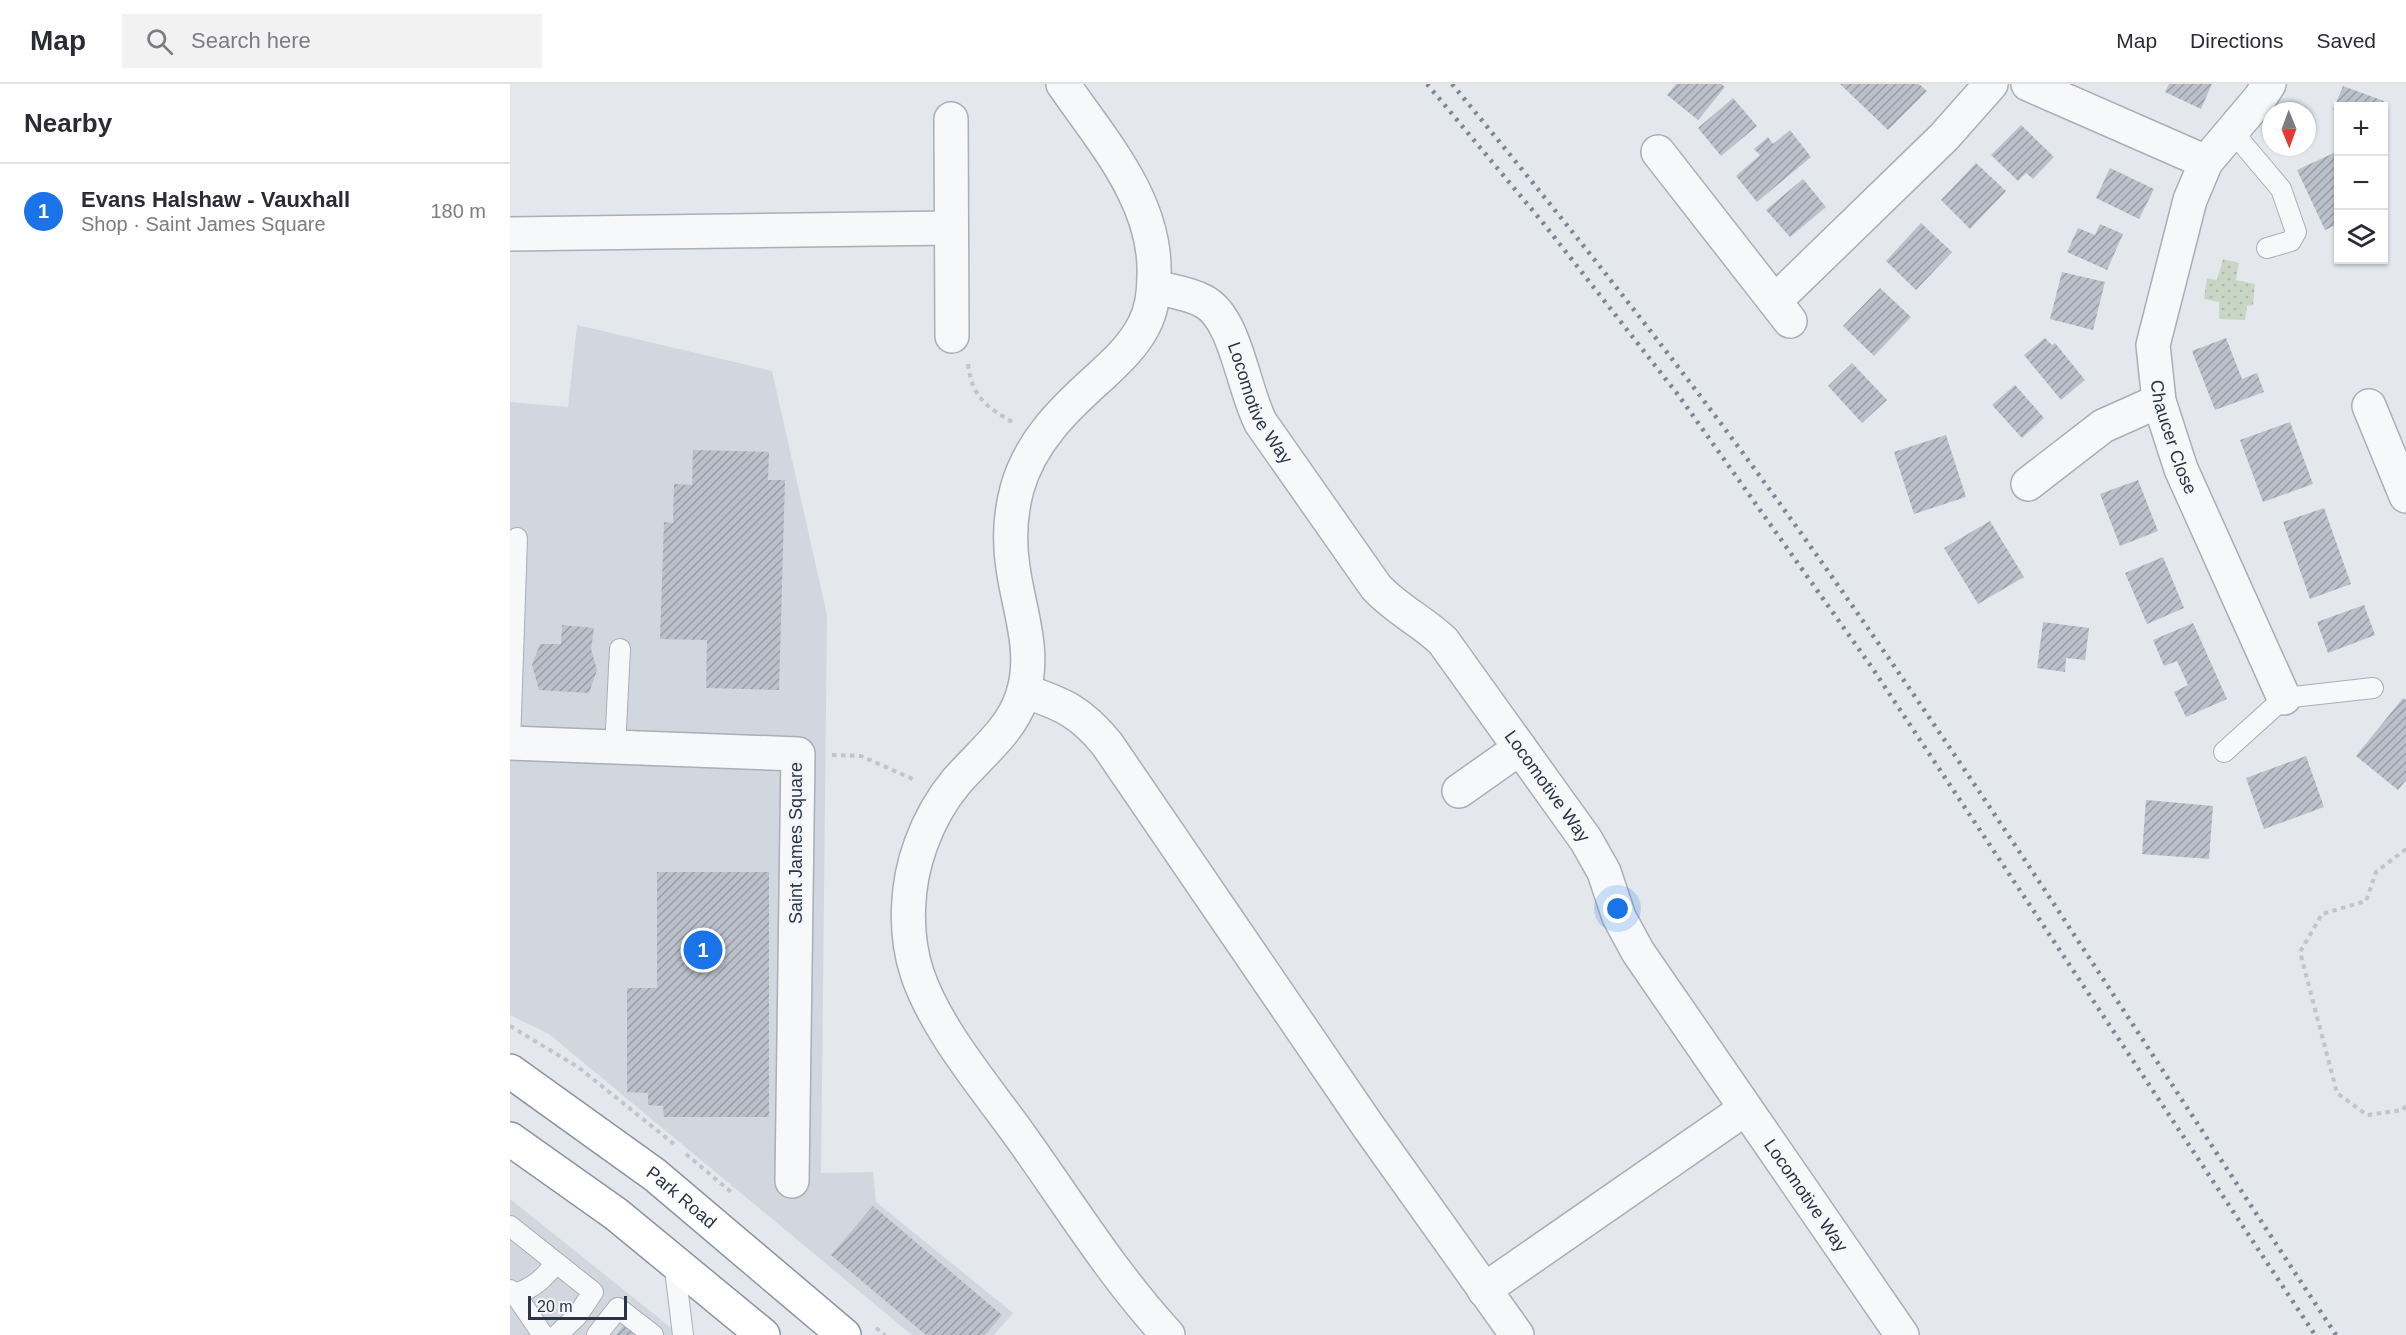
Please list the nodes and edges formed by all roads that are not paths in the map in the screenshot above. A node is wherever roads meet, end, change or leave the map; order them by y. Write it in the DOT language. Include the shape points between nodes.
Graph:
graph roads {
  1 [pos="1063,84"];
  2 [pos="1991,84"];
  3 [pos="2028,84"];
  4 [pos="2269,84"];
  5 [pos="951,119"];
  6 [pos="2232,131"];
  7 [pos="1658,152"];
  8 [pos="2206,162"];
  9 [pos="951,228"];
  10 [pos="510,234"];
  11 [pos="2267,248"];
  12 [pos="1154,287"];
  13 [pos="952,336"];
  14 [pos="2158,401"];
  15 [pos="2369,406"];
  16 [pos="2028,484"];
  17 [pos="2406,496"];
  18 [pos="517,538"];
  19 [pos="620,649"];
  20 [pos="2373,688"];
  21 [pos="1024,691"];
  22 [pos="2284,698"];
  23 [pos="510,743"];
  24 [pos="615,748"];
  25 [pos="1520,748"];
  26 [pos="2224,752"];
  27 [pos="1459,791"];
  28 [pos="510,1071"];
  29 [pos="1745,1109"];
  30 [pos="510,1139"];
  31 [pos="792,1181"];
  32 [pos="510,1226"];
  33 [pos="674,1261"];
  34 [pos="556,1263"];
  35 [pos="1484,1290"];
  36 [pos="513,1292"];
  37 [pos="543,1335"];
  38 [pos="557,1335"];
  39 [pos="597,1335"];
  40 [pos="653,1335"];
  41 [pos="683,1335"];
  42 [pos="763,1335"];
  43 [pos="844,1335"];
  44 [pos="1168,1335"];
  45 [pos="1516,1335"];
  46 [pos="1902,1335"];
  1 -- 12 [label="street" via="1145,213 1155,261"];
  2 -- 7 [label="street" via="1783,311"];
  3 -- 8 [label="street"];
  4 -- 6 [label="street, Chaucer Close"];
  5 -- 9 [label="street"];
  6 -- 8 [label="street, Chaucer Close"];
  6 -- 11 [label="lane" via="2281,189 2296,232 2291,241"];
  8 -- 14 [label="street, Chaucer Close" via="2190,200 2153,345"];
  9 -- 10 [label="street"];
  9 -- 13 [label="street"];
  12 -- 21 [label="street" via="1151,306 1136,339 1060,415 1030,456 1018,486 1010,543 1026,633"];
  12 -- 25 [label="street, Locomotive Way" via="1204,301 1215,310 1232,339 1252,406 1268,433 1376,587 1443,641"];
  14 -- 16 [label="street" via="2103,426"];
  14 -- 22 [label="street, Chaucer Close" via="2181,469"];
  15 -- 17 [label="street"];
  18 -- 23 [label="lane"];
  19 -- 24 [label="lane"];
  20 -- 22 [label="lane"];
  21 -- 35 [label="street" via="1064,705 1095,729 1107,744"];
  21 -- 44 [label="street" via="1009,723 946,794 921,843 913,870 909,915 918,976 943,1027 1079,1222"];
  22 -- 26 [label="lane"];
  23 -- 24 [label="street, Saint James Square"];
  24 -- 31 [label="street, Saint James Square" via="798,754"];
  25 -- 27 [label="street"];
  25 -- 29 [label="street, Locomotive Way" via="1596,855 1618,916 1638,952"];
  28 -- 43 [label="highway, Park Road" via="655,1175"];
  29 -- 35 [label="street"];
  29 -- 46 [label="street, Locomotive Way"];
  30 -- 33 [label="highway" via="616,1214"];
  32 -- 34 [label="lane"];
  33 -- 41 [label="lane"];
  33 -- 42 [label="highway"];
  34 -- 36 [label="lane" via="529,1289"];
  34 -- 38 [label="lane" via="593,1292 577,1316"];
  35 -- 45 [label="street"];
  36 -- 37 [label="lane"];
  39 -- 40 [label="lane" via="618,1308"];
}
